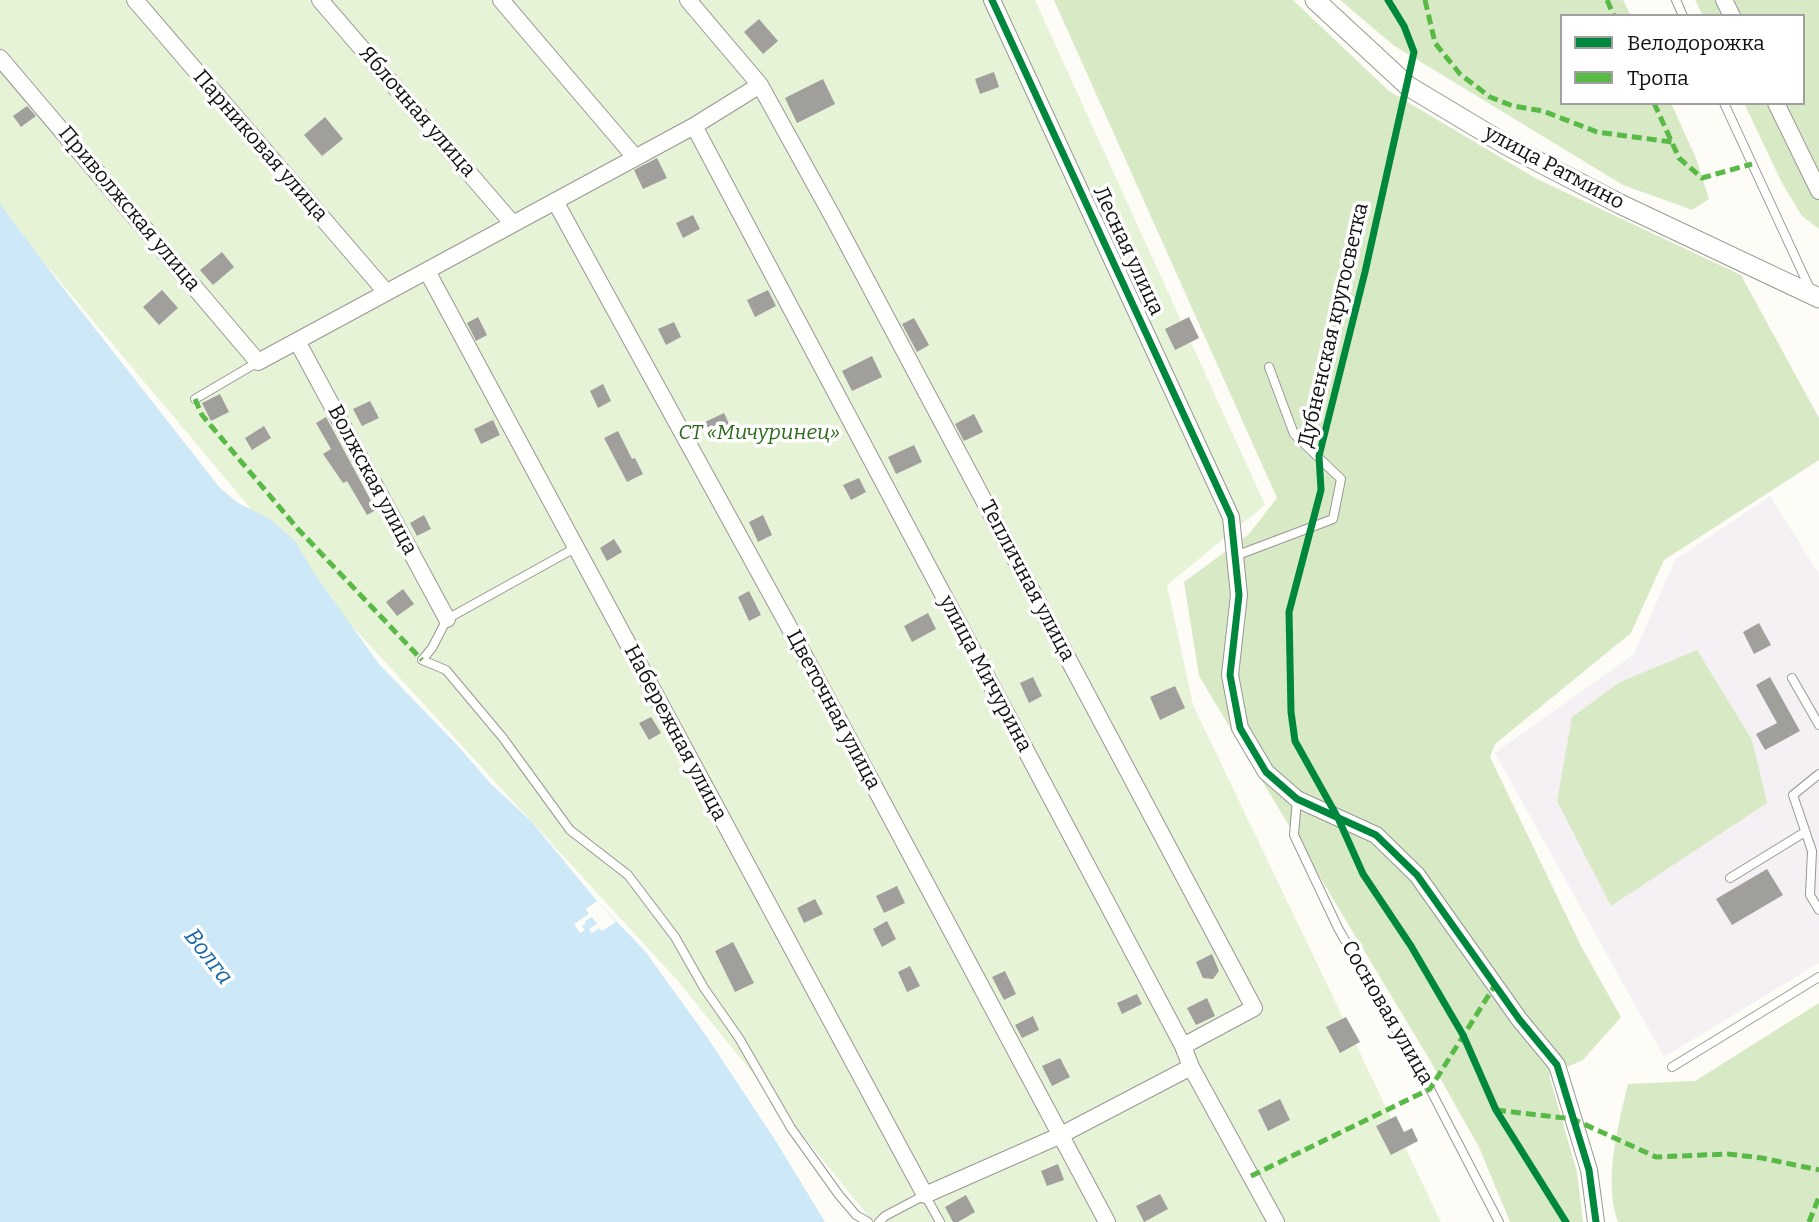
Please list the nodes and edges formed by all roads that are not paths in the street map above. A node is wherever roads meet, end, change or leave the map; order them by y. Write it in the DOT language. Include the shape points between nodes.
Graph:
graph roads {
  1 [pos="135,0"];
  2 [pos="320,0"];
  3 [pos="501,0"];
  4 [pos="688,0"];
  5 [pos="992,0"];
  6 [pos="1315,0"];
  7 [pos="0,58"];
  8 [pos="760,85"];
  9 [pos="1725,105"];
  10 [pos="1777,105"];
  11 [pos="694,126"];
  12 [pos="634,156"];
  13 [pos="1819,191"];
  14 [pos="555,201"];
  15 [pos="513,224"];
  16 [pos="427,271"];
  17 [pos="386,292"];
  18 [pos="1816,296"];
  19 [pos="297,341"];
  20 [pos="258,362"];
  21 [pos="1269,367"];
  22 [pos="195,399"];
  23 [pos="575,548"];
  24 [pos="1235,556"];
  25 [pos="447,619"];
  26 [pos="1792,678"];
  27 [pos="1819,725"];
  28 [pos="1819,774"];
  29 [pos="1297,799"];
  30 [pos="1805,832"];
  31 [pos="1730,878"];
  32 [pos="1819,910"];
  33 [pos="1819,976"];
  34 [pos="1183,1046"];
  35 [pos="1191,1067"];
  36 [pos="1672,1067"];
  37 [pos="1059,1136"];
  38 [pos="925,1195"];
  39 [pos="868,1222"];
  40 [pos="879,1222"];
  41 [pos="940,1222"];
  42 [pos="1107,1222"];
  43 [pos="1276,1222"];
  44 [pos="1499,1222"];
  45 [pos="1596,1222"];
  1 -- 17 [label="street, Парниковая улица"];
  2 -- 15 [label="street, Яблочная улица"];
  3 -- 12 [label="street"];
  4 -- 8 [label="street"];
  5 -- 24 [label="street, Лесная улица" via="1231,517"];
  6 -- 18 [label="street, улица Ратмино" via="1408,86 1508,146"];
  7 -- 20 [label="street, Приволжская улица"];
  8 -- 11 [label="street"];
  8 -- 34 [label="street, Тепличная улица" via="1254,1008"];
  9 -- 18 [label="lane"];
  10 -- 13 [label="street"];
  11 -- 12 [label="street"];
  11 -- 34 [label="street, улица Мичурина"];
  12 -- 14 [label="street"];
  14 -- 15 [label="street"];
  14 -- 37 [label="street, Цветочная улица" via="789,627"];
  15 -- 16 [label="street"];
  16 -- 17 [label="street"];
  16 -- 23 [label="street, Набережная улица"];
  17 -- 19 [label="street"];
  19 -- 20 [label="street"];
  19 -- 25 [label="street, Волжская улица"];
  20 -- 22 [label="lane"];
  21 -- 24 [label="lane" via="1294,434 1341,479 1333,519"];
  23 -- 25 [label="lane"];
  23 -- 38 [label="street, Набережная улица"];
  24 -- 29 [label="street, Лесная улица" via="1239,595 1230,676 1240,728 1266,772"];
  25 -- 39 [label="lane" via="422,660 446,670 570,830 628,875 675,937 791,1128 839,1195"];
  26 -- 27 [label="lane"];
  28 -- 30 [label="lane" via="1793,795"];
  29 -- 44 [label="lane, Сосновая улица" via="1294,835 1338,928 1430,1088"];
  29 -- 45 [label="street, Лесная улица" via="1376,835 1403,859 1557,1065 1589,1170"];
  30 -- 31 [label="lane"];
  30 -- 32 [label="lane" via="1812,851 1810,895"];
  33 -- 36 [label="lane"];
  34 -- 35 [label="street, улица Мичурина"];
  35 -- 37 [label="street"];
  35 -- 43 [label="street, улица Мичурина"];
  37 -- 38 [label="street"];
  37 -- 42 [label="street, Цветочная улица"];
  38 -- 40 [label="lane"];
  38 -- 41 [label="lane"];
}
